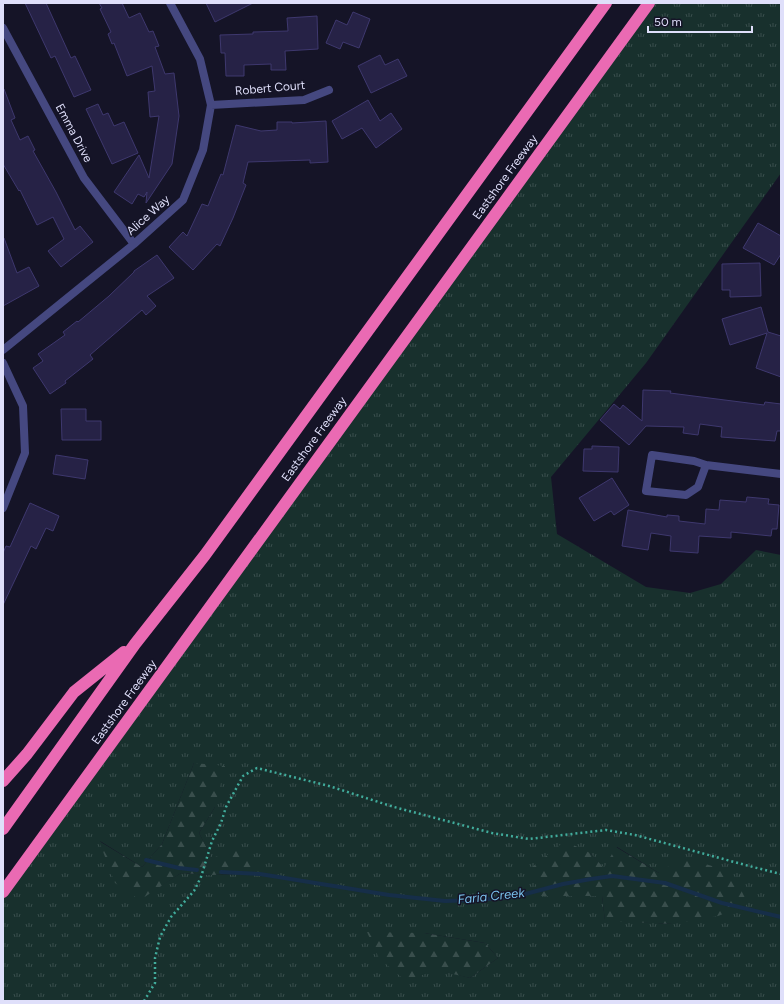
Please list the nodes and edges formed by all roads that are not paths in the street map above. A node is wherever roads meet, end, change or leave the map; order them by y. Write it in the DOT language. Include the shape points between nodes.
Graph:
graph roads {
  1 [pos="170,3"];
  2 [pos="606,3"];
  3 [pos="648,3"];
  4 [pos="3,28"];
  5 [pos="329,90"];
  6 [pos="211,105"];
  7 [pos="134,244"];
  8 [pos="3,350"];
  9 [pos="3,363"];
  10 [pos="706,465"];
  11 [pos="781,474"];
  12 [pos="3,508"];
  13 [pos="135,644"];
  14 [pos="3,781"];
  15 [pos="3,829"];
  16 [pos="19,870"];
  17 [pos="3,892"];
  18 [pos="3,897"];
  1 -- 6 [label="street, Alice Way" via="200,59"];
  2 -- 13 [label="highway, Eastshore Freeway" via="205,554"];
  3 -- 16 [label="highway, Eastshore Freeway"];
  4 -- 7 [label="street, Emma Drive" via="84,178"];
  5 -- 6 [label="street, Robert Court" via="304,100"];
  6 -- 7 [label="street, Alice Way" via="204,150 183,200"];
  7 -- 8 [label="street, Alice Way"];
  9 -- 12 [label="street" via="23,406 25,453"];
  10 -- 10 [label="street" via="652,455 646,490 686,495 698,487"];
  10 -- 11 [label="street"];
  13 -- 14 [label="highway" via="74,692"];
  13 -- 15 [label="highway, Eastshore Freeway"];
  16 -- 17 [label="highway, Eastshore Freeway"];
  16 -- 18 [label="highway"];
}
